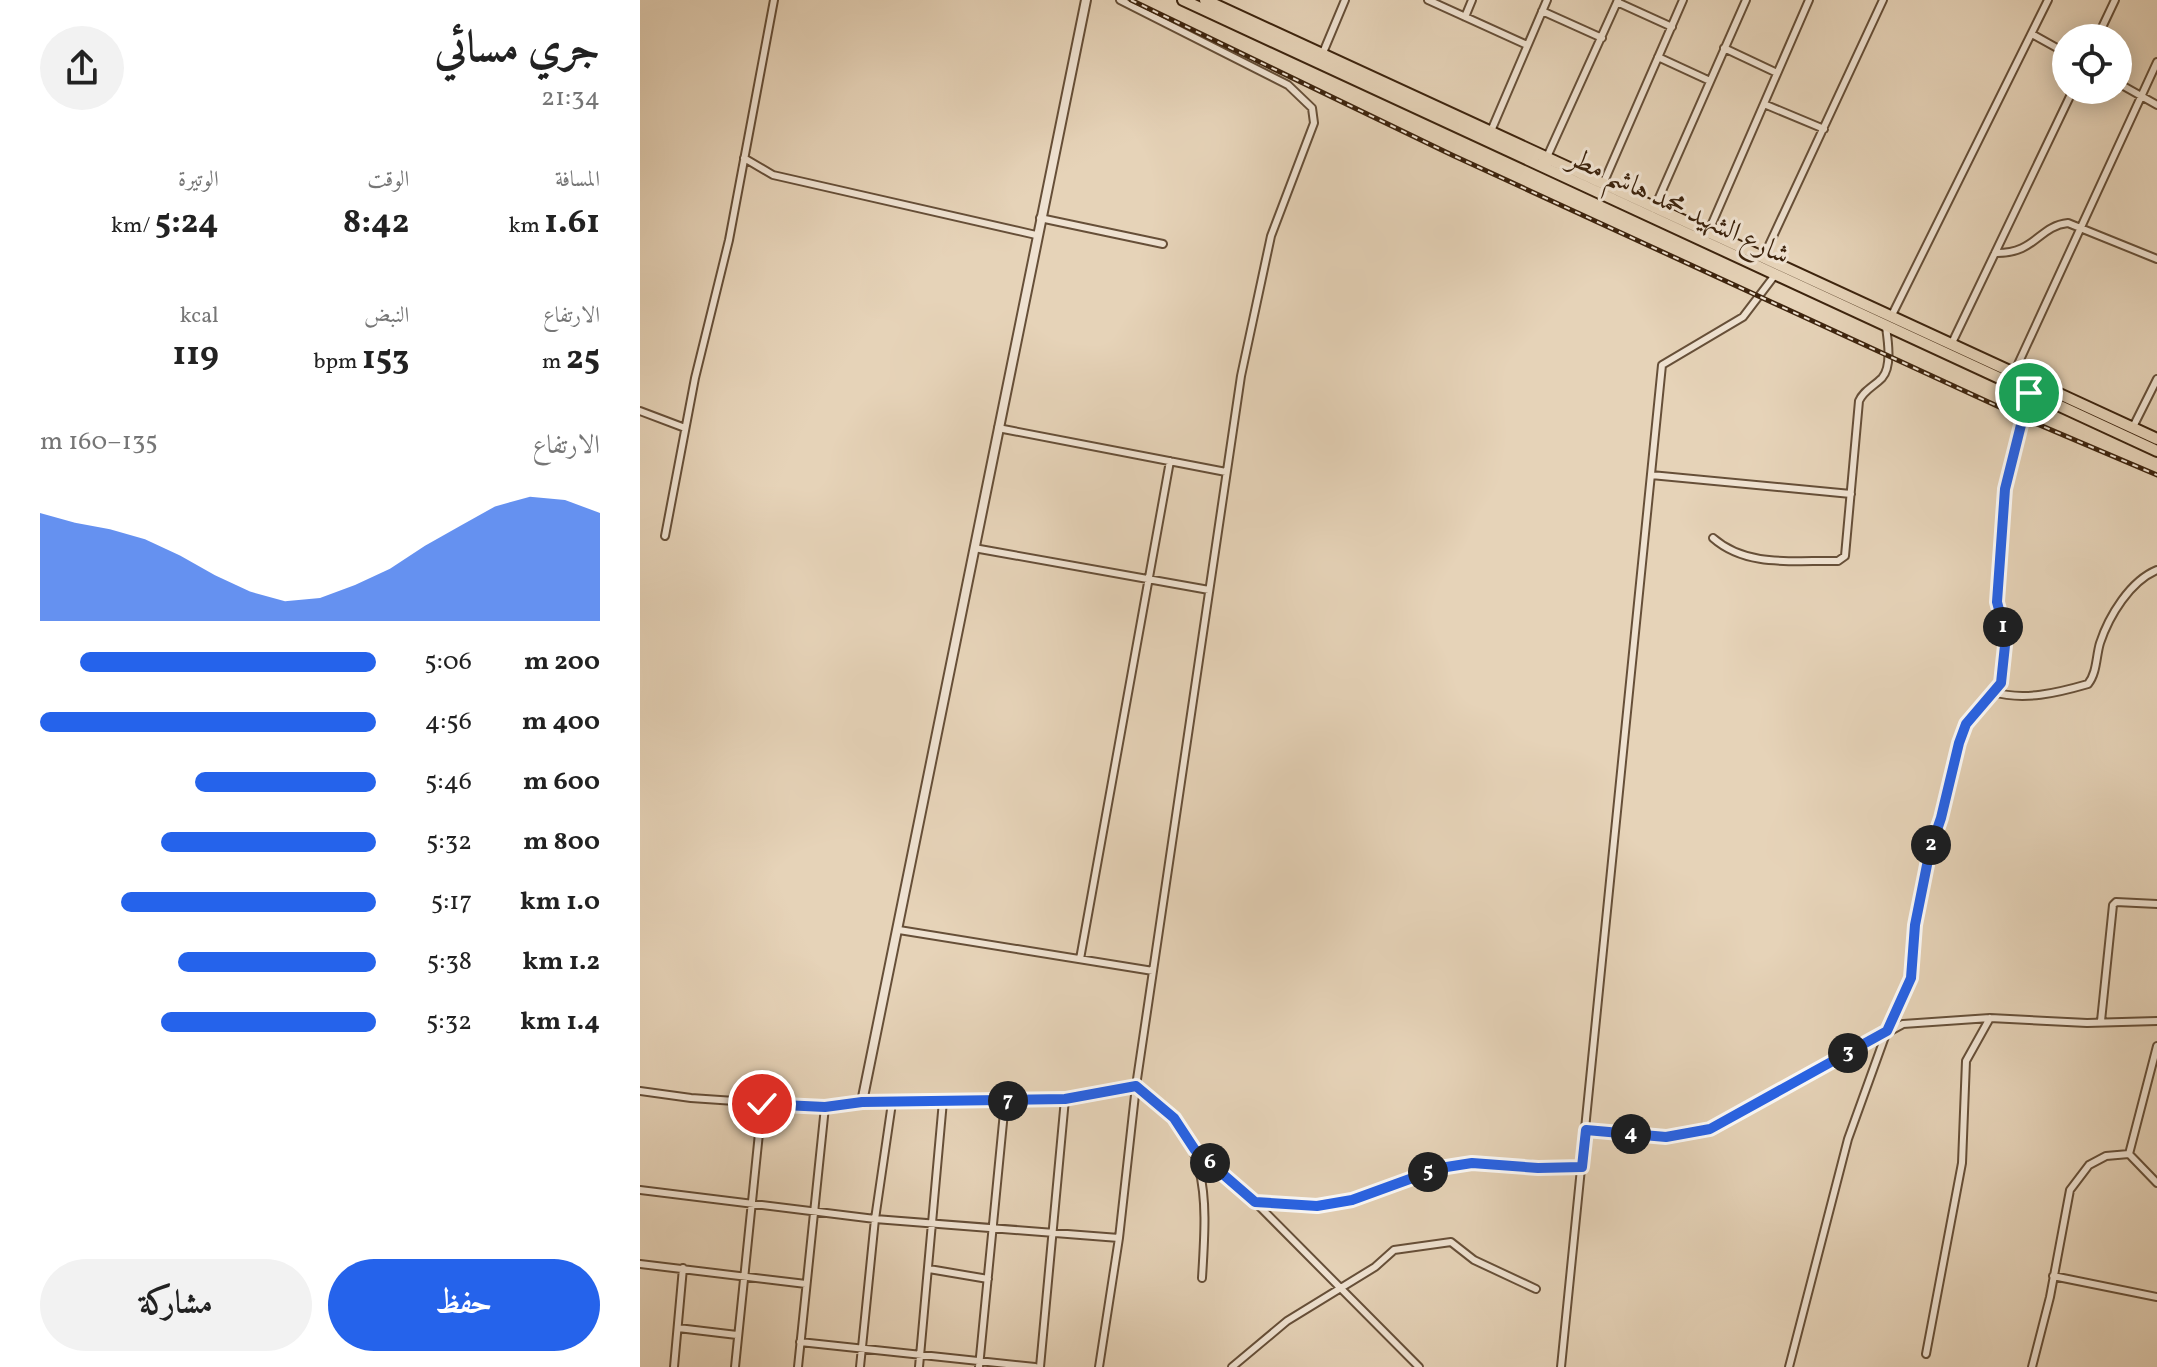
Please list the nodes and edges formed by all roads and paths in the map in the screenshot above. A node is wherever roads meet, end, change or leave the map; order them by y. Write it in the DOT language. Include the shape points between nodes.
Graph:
graph roads {
  1 [pos="774,0"];
  2 [pos="1086,0"];
  3 [pos="1120,0"];
  4 [pos="1183,0"];
  5 [pos="1205,0"];
  6 [pos="1345,0"];
  7 [pos="1428,0"];
  8 [pos="1472,0"];
  9 [pos="1547,0"];
  10 [pos="1683,0"];
  11 [pos="1746,0"];
  12 [pos="1809,0"];
  13 [pos="1883,0"];
  14 [pos="2048,0"];
  15 [pos="2115,0"];
  16 [pos="1617,1"];
  17 [pos="1542,11"];
  18 [pos="1465,17"];
  19 [pos="2104,24"];
  20 [pos="1672,27"];
  21 [pos="2032,34"];
  22 [pos="1602,38"];
  23 [pos="1527,45"];
  24 [pos="2052,45"];
  25 [pos="1724,48"];
  26 [pos="1322,55"];
  27 [pos="1658,57"];
  28 [pos="2157,62"];
  29 [pos="1777,73"];
  30 [pos="1710,81"];
  31 [pos="2132,91"];
  32 [pos="2141,96"];
  33 [pos="1764,104"];
  34 [pos="2066,104"];
  35 [pos="2157,105"];
  36 [pos="1824,129"];
  37 [pos="1491,131"];
  38 [pos="744,158"];
  39 [pos="1547,159"];
  40 [pos="1602,185"];
  41 [pos="1654,209"];
  42 [pos="1040,218"];
  43 [pos="2081,226"];
  44 [pos="1036,235"];
  45 [pos="1706,238"];
  46 [pos="1163,244"];
  47 [pos="1995,253"];
  48 [pos="1763,259"];
  49 [pos="2157,259"];
  50 [pos="1775,275"];
  51 [pos="1888,322"];
  52 [pos="1951,345"];
  53 [pos="2013,375"];
  54 [pos="2157,379"];
  55 [pos="2029,393"];
  56 [pos="640,411"];
  57 [pos="685,428"];
  58 [pos="998,428"];
  59 [pos="2132,429"];
  60 [pos="2157,439"];
  61 [pos="2157,451"];
  62 [pos="1170,461"];
  63 [pos="1226,472"];
  64 [pos="1651,475"];
  65 [pos="1851,494"];
  66 [pos="665,536"];
  67 [pos="1713,538"];
  68 [pos="974,548"];
  69 [pos="2157,570"];
  70 [pos="1148,579"];
  71 [pos="1209,590"];
  72 [pos="1993,692"];
  73 [pos="2157,904"];
  74 [pos="899,930"];
  75 [pos="1080,959"];
  76 [pos="1153,971"];
  77 [pos="1990,1018"];
  78 [pos="2101,1021"];
  79 [pos="2157,1021"];
  80 [pos="1887,1031"];
  81 [pos="2157,1046"];
  82 [pos="1136,1086"];
  83 [pos="640,1091"];
  84 [pos="1065,1099"];
  85 [pos="943,1101"];
  86 [pos="862,1102"];
  87 [pos="1005,1102"];
  88 [pos="892,1103"];
  89 [pos="762,1104"];
  90 [pos="825,1107"];
  91 [pos="1586,1130"];
  92 [pos="1195,1150"];
  93 [pos="2129,1154"];
  94 [pos="1582,1167"];
  95 [pos="2157,1183"];
  96 [pos="640,1190"];
  97 [pos="1255,1202"];
  98 [pos="752,1205"];
  99 [pos="814,1211"];
  100 [pos="875,1219"];
  101 [pos="933,1225"];
  102 [pos="995,1229"];
  103 [pos="1055,1233"];
  104 [pos="1119,1238"];
  105 [pos="640,1264"];
  106 [pos="683,1268"];
  107 [pos="929,1269"];
  108 [pos="743,1276"];
  109 [pos="2053,1276"];
  110 [pos="1202,1278"];
  111 [pos="988,1279"];
  112 [pos="806,1284"];
  113 [pos="1339,1289"];
  114 [pos="1536,1289"];
  115 [pos="2157,1297"];
  116 [pos="678,1328"];
  117 [pos="737,1335"];
  118 [pos="800,1342"];
  119 [pos="862,1350"];
  120 [pos="1926,1354"];
  121 [pos="920,1356"];
  122 [pos="979,1364"];
  123 [pos="674,1367"];
  124 [pos="735,1367"];
  125 [pos="798,1367"];
  126 [pos="860,1367"];
  127 [pos="919,1367"];
  128 [pos="1038,1367"];
  129 [pos="1099,1367"];
  130 [pos="1232,1367"];
  131 [pos="1419,1367"];
  132 [pos="1561,1367"];
  133 [pos="1789,1367"];
  134 [pos="2032,1367"];
  1 -- 38 [label="street"];
  2 -- 42 [label="street"];
  3 -- 63 [label="street" via="1288,85 1312,108 1314,123 1271,236"];
  4 -- 45 [label="main road, شارع الشهيد محمد هاشم مطر"];
  5 -- 26 [label="main road, شارع الشهيد محمد هاشم مطر"];
  6 -- 26 [label="street"];
  7 -- 18 [label="street"];
  8 -- 18 [label="street"];
  9 -- 17 [label="street"];
  10 -- 20 [label="street"];
  11 -- 25 [label="street"];
  12 -- 29 [label="street"];
  13 -- 36 [label="street"];
  14 -- 21 [label="street"];
  15 -- 19 [label="street"];
  16 -- 20 [label="street"];
  16 -- 22 [label="street"];
  17 -- 22 [label="street"];
  17 -- 23 [label="street"];
  18 -- 23 [label="street"];
  20 -- 27 [label="street"];
  21 -- 24 [label="street"];
  21 -- 51 [label="street"];
  22 -- 39 [label="street"];
  23 -- 37 [label="street"];
  25 -- 29 [label="street"];
  25 -- 30 [label="street"];
  26 -- 37 [label="main road, شارع الشهيد محمد هاشم مطر"];
  27 -- 30 [label="street"];
  27 -- 40 [label="street"];
  28 -- 32 [label="street"];
  29 -- 33 [label="street"];
  30 -- 41 [label="street"];
  31 -- 32 [label="street"];
  32 -- 35 [label="street"];
  32 -- 43 [label="street"];
  33 -- 36 [label="street"];
  33 -- 45 [label="street"];
  34 -- 47 [label="street"];
  36 -- 48 [label="street"];
  37 -- 39 [label="main road, شارع الشهيد محمد هاشم مطر"];
  38 -- 44 [label="street" via="773,175"];
  38 -- 57 [label="street"];
  39 -- 40 [label="main road, شارع الشهيد محمد هاشم مطر"];
  40 -- 41 [label="main road, شارع الشهيد محمد هاشم مطر"];
  41 -- 45 [label="main road, شارع الشهيد محمد هاشم مطر"];
  42 -- 44 [label="street"];
  42 -- 46 [label="street"];
  43 -- 47 [label="street" via="2059,223 2025,250"];
  43 -- 49 [label="street"];
  43 -- 53 [label="street"];
  44 -- 58 [label="street"];
  45 -- 48 [label="main road, شارع الشهيد محمد هاشم مطر"];
  45 -- 50 [label="main road, شارع الشهيد محمد هاشم مطر"];
  47 -- 52 [label="street"];
  48 -- 51 [label="main road, شارع الشهيد محمد هاشم مطر"];
  50 -- 51 [label="main road, شارع الشهيد محمد هاشم مطر"];
  50 -- 64 [label="street" via="1743,317 1662,365"];
  51 -- 52 [label="main road, شارع الشهيد محمد هاشم مطر"];
  51 -- 55 [label="main road, شارع الشهيد محمد هاشم مطر"];
  51 -- 65 [label="street" via="1888,367 1859,401"];
  52 -- 53 [label="main road, شارع الشهيد محمد هاشم مطر"];
  53 -- 59 [label="main road, شارع الشهيد محمد هاشم مطر"];
  54 -- 59 [label="street"];
  55 -- 61 [label="main road, شارع الشهيد محمد هاشم مطر"];
  55 -- 72 [label="street" via="2005,489 1997,602 2006,636 2005,661 2001,683"];
  56 -- 57 [label="street"];
  57 -- 66 [label="street"];
  58 -- 62 [label="street"];
  58 -- 68 [label="street"];
  59 -- 60 [label="main road, شارع الشهيد محمد هاشم مطر"];
  62 -- 63 [label="street"];
  62 -- 70 [label="street"];
  63 -- 71 [label="street"];
  64 -- 65 [label="street"];
  64 -- 91 [label="street"];
  65 -- 67 [label="street" via="1845,556 1838,561 1776,562 1727,551"];
  68 -- 70 [label="street"];
  68 -- 74 [label="street"];
  69 -- 72 [label="street" via="2121,602 2088,684 2036,696 2012,698"];
  70 -- 71 [label="street"];
  70 -- 75 [label="street"];
  71 -- 76 [label="street"];
  72 -- 80 [label="street" via="1966,724 1959,743 1930,850 1911,978"];
  73 -- 78 [label="street" via="2113,905"];
  74 -- 75 [label="street"];
  74 -- 86 [label="street"];
  75 -- 76 [label="street"];
  76 -- 82 [label="street"];
  77 -- 78 [label="street"];
  77 -- 80 [label="street" via="1921,1021"];
  77 -- 120 [label="street" via="1966,1061 1960,1174"];
  78 -- 79 [label="street"];
  80 -- 91 [label="street" via="1710,1129 1666,1137"];
  80 -- 133 [label="street" via="1848,1139"];
  81 -- 93 [label="street"];
  82 -- 84 [label="street"];
  82 -- 92 [label="street" via="1174,1118"];
  82 -- 104 [label="street"];
  83 -- 89 [label="street"];
  84 -- 87 [label="street"];
  84 -- 103 [label="street"];
  85 -- 87 [label="street"];
  85 -- 88 [label="street"];
  85 -- 101 [label="street"];
  86 -- 88 [label="street"];
  86 -- 90 [label="street"];
  87 -- 102 [label="street"];
  88 -- 100 [label="street"];
  89 -- 90 [label="street"];
  89 -- 98 [label="street"];
  90 -- 99 [label="street"];
  91 -- 94 [label="street"];
  92 -- 97 [label="street"];
  92 -- 110 [label="street" via="1204,1197"];
  93 -- 95 [label="street"];
  93 -- 109 [label="street" via="2106,1156 2078,1175 2064,1207"];
  94 -- 97 [label="street" via="1472,1163 1440,1168 1352,1200 1317,1206"];
  94 -- 132 [label="street"];
  96 -- 98 [label="street"];
  97 -- 113 [label="street"];
  98 -- 99 [label="street"];
  98 -- 108 [label="street"];
  99 -- 100 [label="street"];
  99 -- 112 [label="street"];
  100 -- 101 [label="street"];
  100 -- 119 [label="street"];
  101 -- 102 [label="street"];
  101 -- 107 [label="street"];
  102 -- 103 [label="street"];
  102 -- 111 [label="street"];
  103 -- 104 [label="street"];
  103 -- 128 [label="street"];
  104 -- 129 [label="street"];
  105 -- 106 [label="street"];
  106 -- 108 [label="street"];
  106 -- 116 [label="street"];
  107 -- 111 [label="street"];
  107 -- 121 [label="street"];
  108 -- 112 [label="street"];
  108 -- 117 [label="street"];
  109 -- 115 [label="street"];
  109 -- 134 [label="street"];
  111 -- 122 [label="street"];
  112 -- 118 [label="street"];
  113 -- 114 [label="street" via="1397,1249 1444,1241"];
  113 -- 130 [label="street" via="1287,1321"];
  113 -- 131 [label="street"];
  116 -- 117 [label="street"];
  116 -- 123 [label="street"];
  117 -- 124 [label="street"];
  118 -- 119 [label="street"];
  118 -- 125 [label="street"];
  119 -- 121 [label="street"];
  119 -- 126 [label="street"];
  121 -- 122 [label="street"];
  121 -- 127 [label="street"];
  122 -- 128 [label="street"];
}
